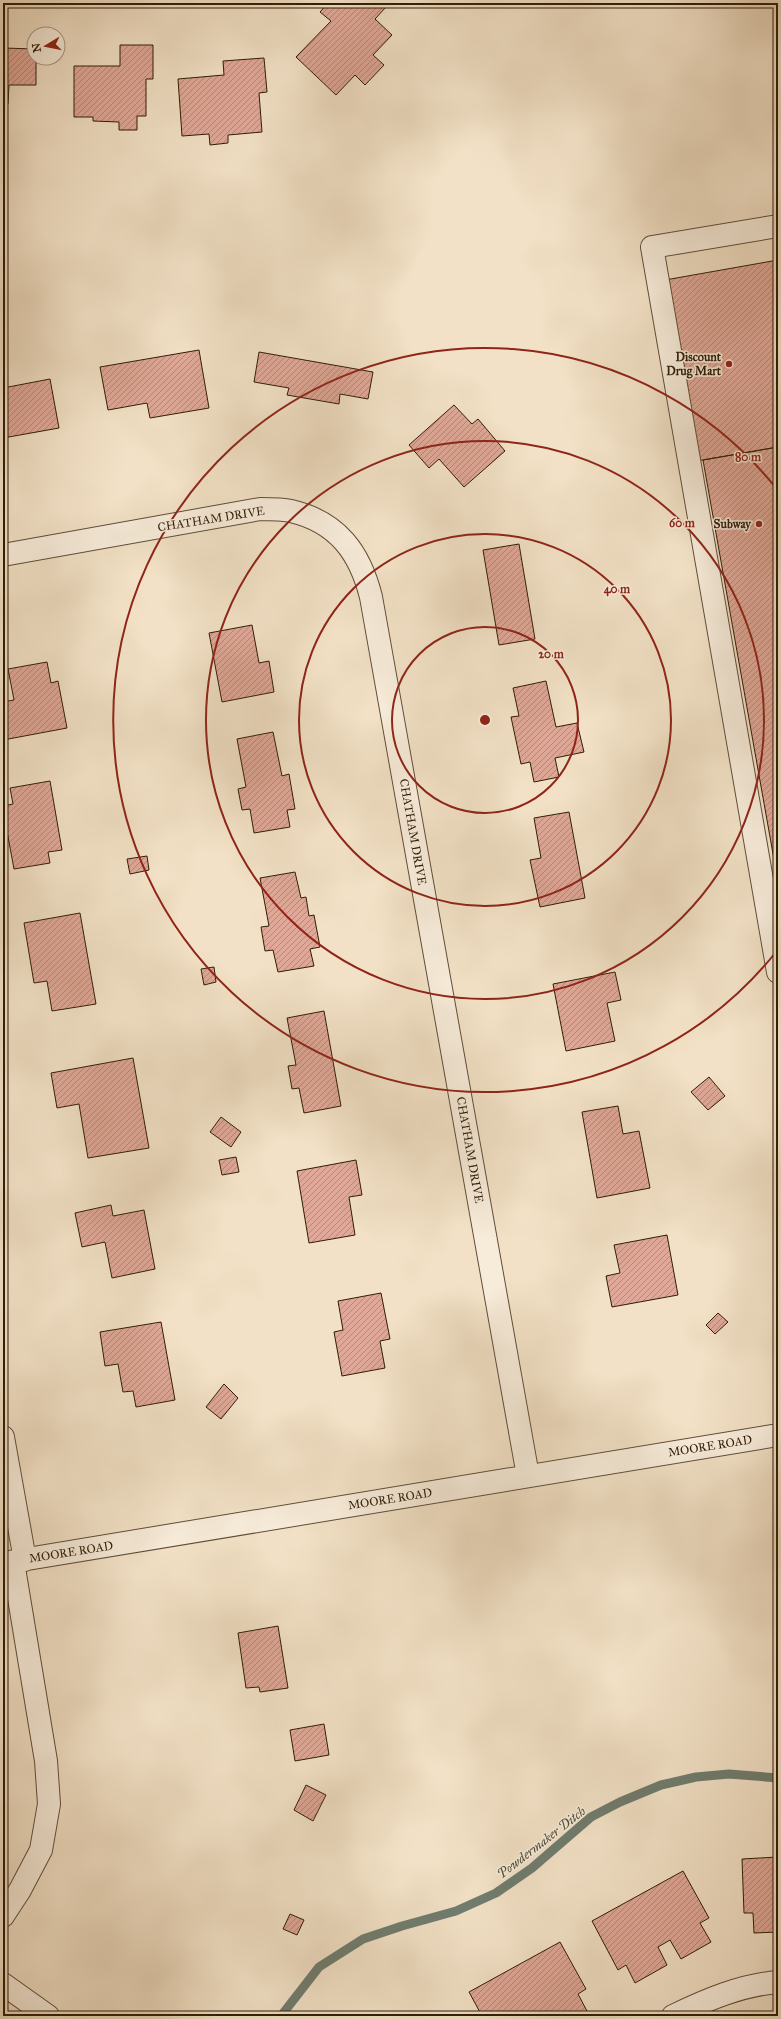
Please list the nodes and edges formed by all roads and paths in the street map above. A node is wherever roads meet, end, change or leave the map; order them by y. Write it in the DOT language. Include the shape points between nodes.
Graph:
graph roads {
  1 [pos="778,226"];
  2 [pos="3,555"];
  3 [pos="778,972"];
  4 [pos="778,1435"];
  5 [pos="3,1437"];
  6 [pos="528,1476"];
  7 [pos="14,1562"];
  8 [pos="3,1916"];
  9 [pos="778,1982"];
  10 [pos="3,1984"];
  11 [pos="48,2016"];
  12 [pos="673,2016"];
  1 -- 3 [label="street" via="652,247"];
  2 -- 6 [label="street, CHATHAM DRIVE" via="260,509 291,511 314,520 338,534 355,555 371,597"];
  4 -- 6 [label="street, MOORE ROAD"];
  5 -- 7 [label="street"];
  6 -- 7 [label="street, MOORE ROAD"];
  7 -- 8 [label="street" via="46,1761 49,1804 41,1850"];
  9 -- 12 [label="street" via="722,1995"];
  10 -- 11 [label="street"];
}
